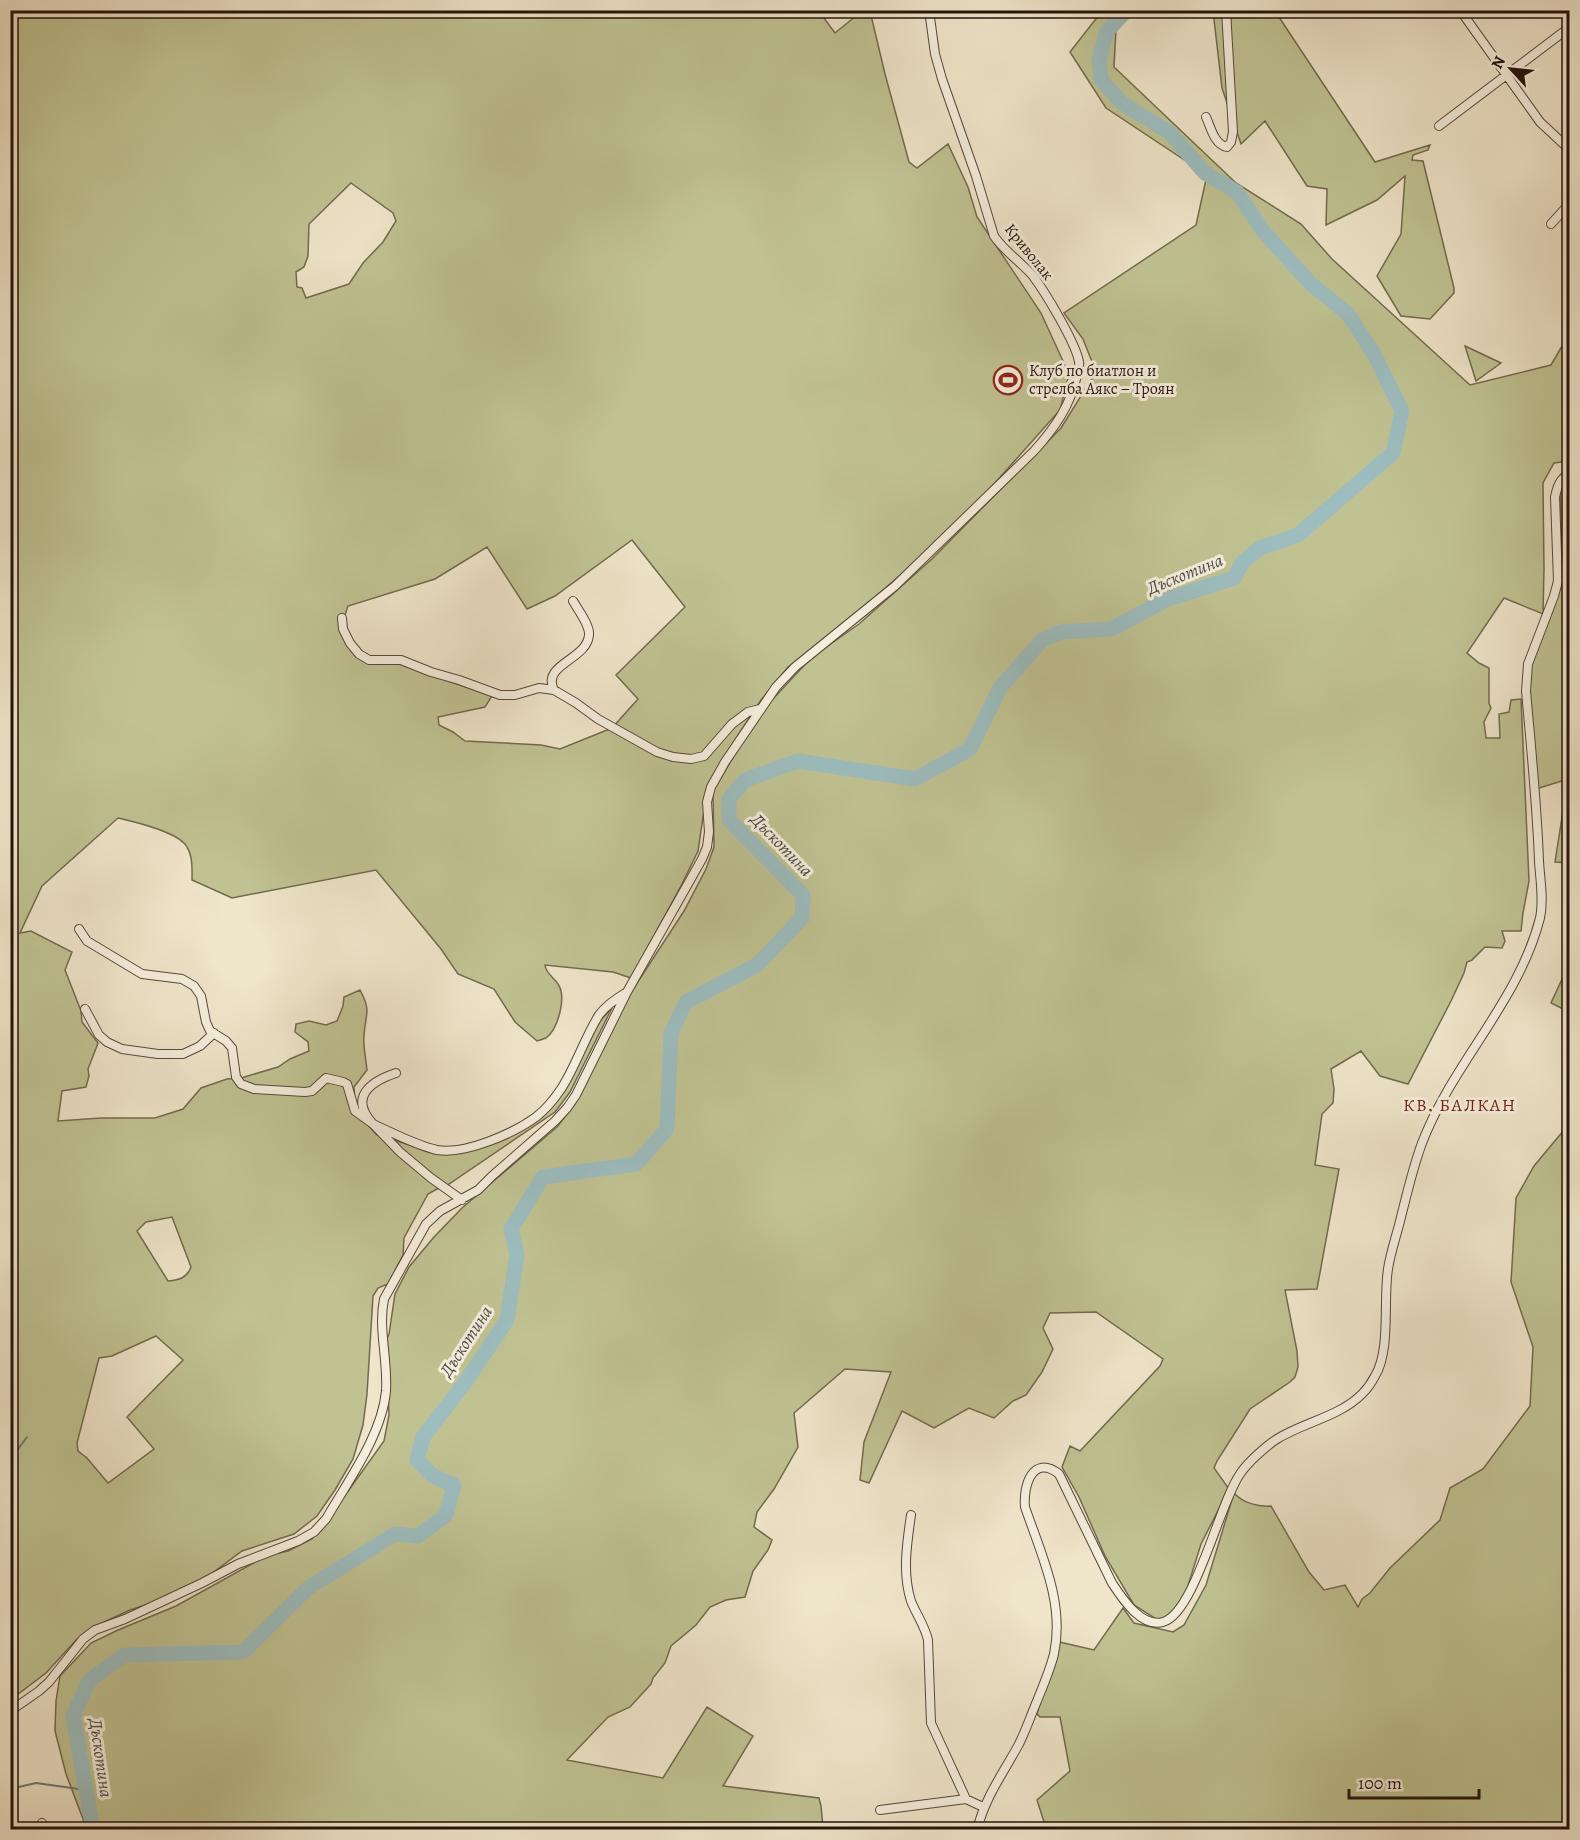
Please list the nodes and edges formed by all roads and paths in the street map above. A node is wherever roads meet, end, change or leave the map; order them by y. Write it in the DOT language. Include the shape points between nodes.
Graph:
graph roads {
  1 [pos="929,10"];
  2 [pos="1226,10"];
  3 [pos="1460,10"];
  4 [pos="1563,10"];
  5 [pos="1569,19"];
  6 [pos="1569,27"];
  7 [pos="1507,76"];
  8 [pos="1206,117"];
  9 [pos="1439,126"];
  10 [pos="1569,150"];
  11 [pos="1569,203"];
  12 [pos="1551,224"];
  13 [pos="1569,473"];
  14 [pos="573,601"];
  15 [pos="342,618"];
  16 [pos="554,690"];
  17 [pos="760,709"];
  18 [pos="79,929"];
  19 [pos="627,992"];
  20 [pos="85,1009"];
  21 [pos="214,1033"];
  22 [pos="396,1073"];
  23 [pos="373,1124"];
  24 [pos="462,1200"];
  25 [pos="911,1515"];
  26 [pos="10,1714"];
  27 [pos="966,1799"];
  28 [pos="983,1807"];
  29 [pos="880,1810"];
  30 [pos="977,1830"];
  1 -- 17 [label="street, Криволак" via="942,79 994,236 1032,276 1059,318 1080,363 1076,380 1068,405 1049,434 894,586 795,667"];
  2 -- 8 [label="street" via="1233,132 1229,145 1223,147 1217,142"];
  3 -- 7 [label="street"];
  4 -- 5 [label="street"];
  6 -- 7 [label="street"];
  7 -- 9 [label="street"];
  7 -- 10 [label="street" via="1540,122"];
  11 -- 12 [label="street"];
  13 -- 28 [label="street" via="1557,487 1555,497 1558,581 1526,675 1541,913 1521,968 1442,1099 1422,1142 1388,1270 1382,1358 1377,1372 1363,1394 1340,1410 1276,1439 1241,1471 1196,1582 1175,1615 1162,1622 1142,1617 1122,1599 1059,1474 1044,1467 1031,1474 1025,1507 1052,1584 1057,1633 1054,1654 1020,1742"];
  14 -- 16 [label="street" via="589,637 580,653 556,670"];
  15 -- 16 [label="street" via="350,643 369,660 401,660 500,695 539,688"];
  16 -- 17 [label="street" via="657,752 691,759 704,756 732,724 748,712"];
  17 -- 19 [label="street, Криволак" via="711,787 709,832 702,860"];
  18 -- 21 [label="street" via="87,941 142,974 188,981 198,990 206,1022"];
  19 -- 23 [label="street" via="599,1014 560,1091 537,1116 510,1133 447,1151 427,1147"];
  19 -- 24 [label="street, Криволак" via="567,1108 478,1190"];
  20 -- 21 [label="street" via="99,1035 122,1049 183,1054"];
  21 -- 23 [label="street" via="232,1047 236,1077 242,1084 254,1089 305,1092 312,1091 326,1078 343,1082 355,1111"];
  22 -- 23 [label="street" via="363,1094 362,1105"];
  23 -- 24 [label="street" via="408,1158"];
  24 -- 26 [label="street, Криволак" via="440,1211 426,1224 384,1299 381,1312 386,1393 378,1425 315,1532 95,1630 83,1639 49,1682"];
  25 -- 27 [label="street" via="907,1585 927,1633 931,1723"];
  27 -- 28 [label="street"];
  27 -- 29 [label="street"];
  28 -- 30 [label="street"];
}
